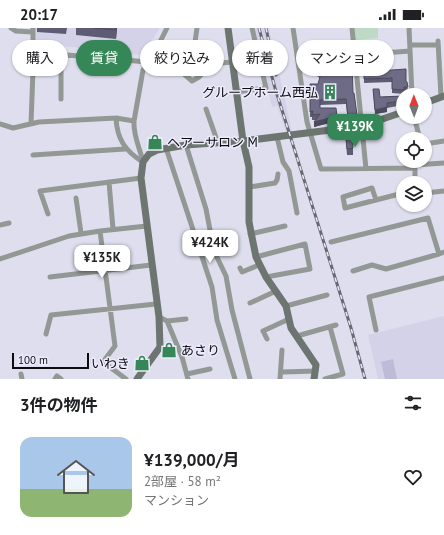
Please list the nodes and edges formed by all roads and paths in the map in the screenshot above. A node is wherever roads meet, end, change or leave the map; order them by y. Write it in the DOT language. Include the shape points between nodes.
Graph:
graph roads {
  1 [pos="11,28"];
  2 [pos="167,28"];
  3 [pos="197,28"];
  4 [pos="228,28"];
  5 [pos="252,28"];
  6 [pos="293,28"];
  7 [pos="352,28"];
  8 [pos="409,28"];
  9 [pos="32,30"];
  10 [pos="32,40"];
  11 [pos="161,40"];
  12 [pos="195,40"];
  13 [pos="353,40"];
  14 [pos="296,47"];
  15 [pos="410,48"];
  16 [pos="394,50"];
  17 [pos="68,56"];
  18 [pos="140,61"];
  19 [pos="232,62"];
  20 [pos="224,63"];
  21 [pos="32,76"];
  22 [pos="61,76"];
  23 [pos="142,76"];
  24 [pos="186,76"];
  25 [pos="200,76"];
  26 [pos="234,76"];
  27 [pos="300,76"];
  28 [pos="356,76"];
  29 [pos="412,88"];
  30 [pos="236,92"];
  31 [pos="442,97"];
  32 [pos="61,99"];
  33 [pos="432,101"];
  34 [pos="206,109"];
  35 [pos="396,114"];
  36 [pos="116,118"];
  37 [pos="134,121"];
  38 [pos="0,124"];
  39 [pos="31,124"];
  40 [pos="362,126"];
  41 [pos="309,132"];
  42 [pos="277,137"];
  43 [pos="243,140"];
  44 [pos="444,141"];
  45 [pos="218,142"];
  46 [pos="432,143"];
  47 [pos="186,145"];
  48 [pos="166,148"];
  49 [pos="125,149"];
  50 [pos="32,155"];
  51 [pos="143,162"];
  52 [pos="432,164"];
  53 [pos="444,164"];
  54 [pos="396,166"];
  55 [pos="366,169"];
  56 [pos="278,174"];
  57 [pos="141,178"];
  58 [pos="109,182"];
  59 [pos="250,188"];
  60 [pos="444,191"];
  61 [pos="432,192"];
  62 [pos="396,195"];
  63 [pos="76,198"];
  64 [pos="376,200"];
  65 [pos="297,213"];
  66 [pos="48,214"];
  67 [pos="9,223"];
  68 [pos="0,225"];
  69 [pos="147,226"];
  70 [pos="286,226"];
  71 [pos="113,229"];
  72 [pos="100,231"];
  73 [pos="81,233"];
  74 [pos="250,234"];
  75 [pos="331,242"];
  76 [pos="441,253"];
  77 [pos="256,257"];
  78 [pos="0,259"];
  79 [pos="151,265"];
  80 [pos="259,265"];
  81 [pos="240,268"];
  82 [pos="105,270"];
  83 [pos="353,271"];
  84 [pos="50,277"];
  85 [pos="266,277"];
  86 [pos="444,278"];
  87 [pos="276,291"];
  88 [pos="327,295"];
  89 [pos="250,303"];
  90 [pos="156,304"];
  91 [pos="286,306"];
  92 [pos="110,310"];
  93 [pos="159,317"];
  94 [pos="186,319"];
  95 [pos="289,319"];
  96 [pos="167,321"];
  97 [pos="336,325"];
  98 [pos="330,327"];
  99 [pos="376,330"];
  100 [pos="46,334"];
  101 [pos="297,336"];
  102 [pos="267,339"];
  103 [pos="282,350"];
  104 [pos="210,369"];
  105 [pos="316,371"];
  106 [pos="282,372"];
  107 [pos="188,376"];
  108 [pos="55,379"];
  109 [pos="61,379"];
  110 [pos="126,379"];
  111 [pos="137,379"];
  112 [pos="235,379"];
  113 [pos="250,379"];
  114 [pos="280,379"];
  115 [pos="314,379"];
  116 [pos="325,379"];
  1 -- 9 [label="street" via="16,31"];
  2 -- 11 [label="street"];
  3 -- 12 [label="street"];
  4 -- 19 [label="street"];
  5 -- 30 [label="street" via="266,88"];
  6 -- 14 [label="street"];
  7 -- 13 [label="street"];
  8 -- 15 [label="street"];
  9 -- 10 [label="street"];
  15 -- 16 [label="street"];
  15 -- 29 [label="street"];
  15 -- 31 [label="street" via="436,43"];
  17 -- 18 [label="street"];
  19 -- 20 [label="street"];
  21 -- 39 [label="street"];
  22 -- 32 [label="street"];
  23 -- 37 [label="street"];
  24 -- 25 [label="street" via="192,81"];
  26 -- 30 [label="street"];
  27 -- 41 [label="street"];
  28 -- 40 [label="street"];
  30 -- 43 [label="street"];
  31 -- 33 [label="street"];
  34 -- 45 [label="street"];
  35 -- 40 [label="street"];
  36 -- 37 [label="street"];
  36 -- 39 [label="street"];
  36 -- 49 [label="street" via="117,132"];
  37 -- 51 [label="street" via="133,133"];
  38 -- 39 [label="street" via="13,128"];
  40 -- 41 [label="street"];
  40 -- 55 [label="street"];
  41 -- 42 [label="street"];
  41 -- 55 [label="street" via="321,168"];
  42 -- 43 [label="street"];
  42 -- 65 [label="street" via="283,162 289,171"];
  43 -- 45 [label="street"];
  43 -- 59 [label="street" via="249,166"];
  44 -- 46 [label="street"];
  45 -- 47 [label="street"];
  47 -- 48 [label="street"];
  47 -- 113 [label="street" via="206,209 214,251 226,276"];
  48 -- 51 [label="street" via="149,154"];
  48 -- 112 [label="street" via="212,287 217,320"];
  49 -- 50 [label="street"];
  49 -- 51 [label="street"];
  51 -- 57 [label="street"];
  52 -- 53 [label="street"];
  54 -- 55 [label="street"];
  56 -- 59 [label="street" via="275,183"];
  57 -- 58 [label="street"];
  57 -- 69 [label="street"];
  58 -- 66 [label="street" via="40,191"];
  58 -- 71 [label="street"];
  59 -- 74 [label="street"];
  60 -- 61 [label="street"];
  62 -- 64 [label="street"];
  63 -- 73 [label="street"];
  64 -- 64 [label="street" via="345,208 343,197 372,188"];
  67 -- 68 [label="street"];
  69 -- 71 [label="street"];
  69 -- 79 [label="street"];
  70 -- 74 [label="street"];
  71 -- 72 [label="street"];
  72 -- 73 [label="street"];
  72 -- 82 [label="street"];
  73 -- 78 [label="street"];
  74 -- 77 [label="street"];
  75 -- 76 [label="street" via="428,218"];
  76 -- 83 [label="street" via="386,270 372,265"];
  77 -- 80 [label="street"];
  77 -- 85 [label="street" via="306,244 310,269"];
  79 -- 82 [label="street"];
  79 -- 90 [label="street"];
  80 -- 81 [label="street" via="242,272"];
  80 -- 85 [label="street"];
  82 -- 84 [label="street"];
  82 -- 92 [label="street"];
  85 -- 87 [label="street"];
  86 -- 99 [label="street" via="369,296"];
  87 -- 89 [label="street"];
  87 -- 91 [label="street"];
  88 -- 91 [label="street"];
  90 -- 92 [label="street"];
  90 -- 93 [label="street"];
  91 -- 95 [label="street"];
  92 -- 100 [label="street" via="51,315"];
  92 -- 110 [label="street" via="115,346 103,362"];
  93 -- 96 [label="street"];
  93 -- 111 [label="street" via="160,347"];
  94 -- 96 [label="street"];
  95 -- 101 [label="street" via="291,328"];
  95 -- 102 [label="street" via="263,331"];
  96 -- 107 [label="street"];
  97 -- 98 [label="street"];
  98 -- 101 [label="street"];
  98 -- 116 [label="street" via="342,374"];
  101 -- 105 [label="street" via="314,361"];
  103 -- 106 [label="street"];
  104 -- 107 [label="street"];
  105 -- 106 [label="street"];
  105 -- 115 [label="street"];
  106 -- 114 [label="street"];
  108 -- 109 [label="street" via="57,376"];
}
